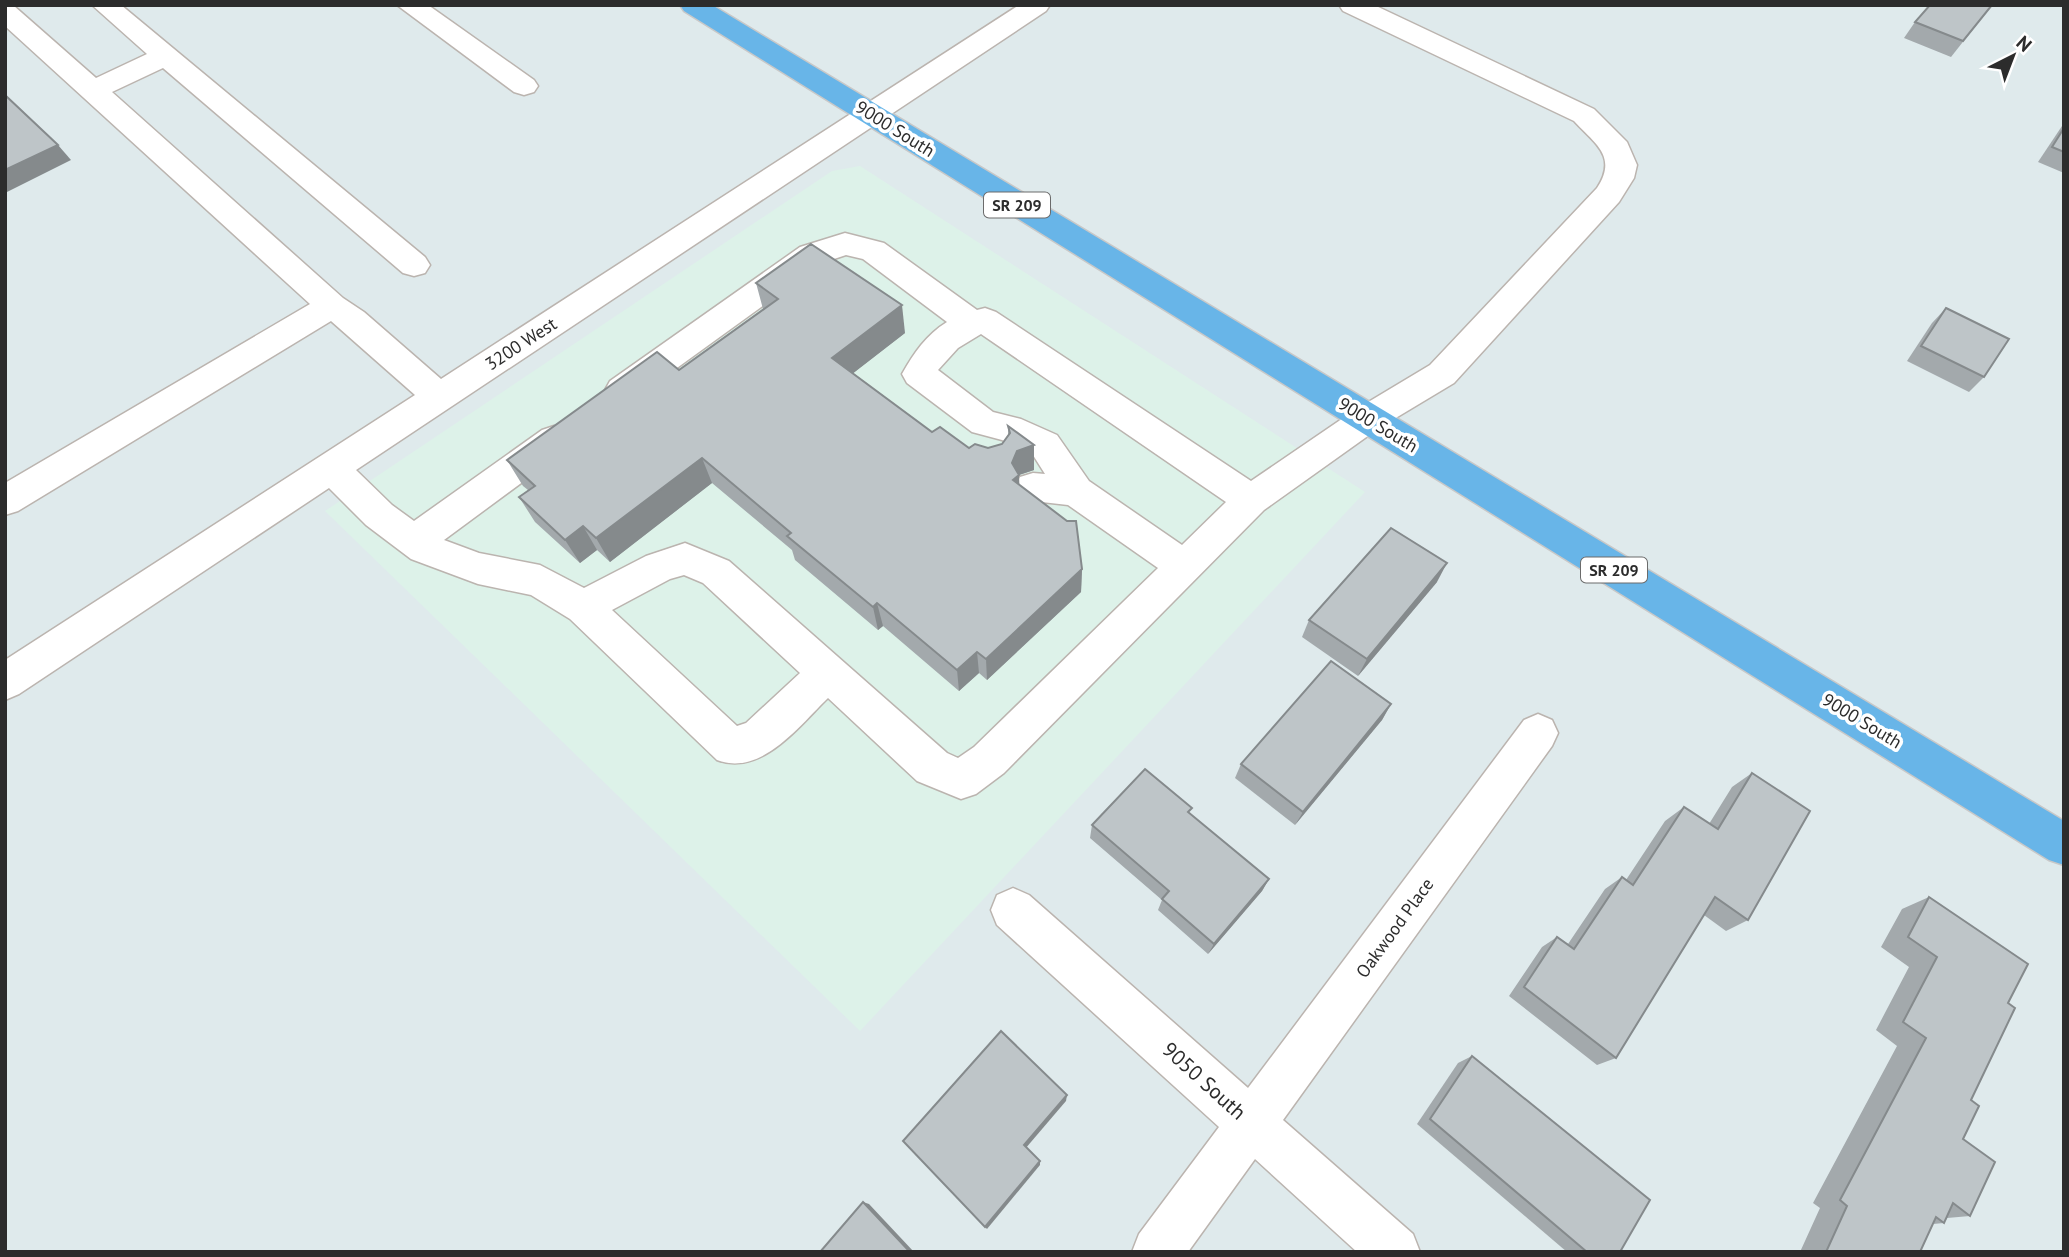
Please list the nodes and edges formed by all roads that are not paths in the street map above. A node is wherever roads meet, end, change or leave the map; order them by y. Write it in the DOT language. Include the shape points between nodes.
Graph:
graph roads {
  1 [pos="105,5"];
  2 [pos="410,5"];
  3 [pos="693,5"];
  4 [pos="1037,5"];
  5 [pos="1352,5"];
  6 [pos="5,12"];
  7 [pos="165,56"];
  8 [pos="524,86"];
  9 [pos="92,91"];
  10 [pos="871,115"];
  11 [pos="414,265"];
  12 [pos="332,306"];
  13 [pos="971,323"];
  14 [pos="439,397"];
  15 [pos="1367,419"];
  16 [pos="984,423"];
  17 [pos="990,457"];
  18 [pos="332,468"];
  19 [pos="1034,487"];
  20 [pos="1076,492"];
  21 [pos="1251,500"];
  22 [pos="5,501"];
  23 [pos="414,541"];
  24 [pos="1184,566"];
  25 [pos="583,607"];
  26 [pos="828,672"];
  27 [pos="5,682"];
  28 [pos="1538,733"];
  29 [pos="2064,845"];
  30 [pos="1013,910"];
  31 [pos="1251,1124"];
  32 [pos="1157,1252"];
  33 [pos="1395,1252"];
  1 -- 7 [label="street"];
  2 -- 8 [label="street"];
  3 -- 10 [label="main road, 9000 South / SR 209"];
  4 -- 10 [label="street, 3200 West"];
  5 -- 15 [label="street" via="1584,115 1616,149 1622,165 1608,195 1442,374"];
  6 -- 9 [label="street"];
  7 -- 9 [label="street"];
  7 -- 11 [label="street"];
  9 -- 12 [label="street"];
  10 -- 14 [label="street, 3200 West"];
  10 -- 15 [label="main road, 9000 South / SR 209"];
  12 -- 14 [label="street"];
  12 -- 22 [label="street"];
  13 -- 16 [label="street" via="927,357 919,374"];
  13 -- 21 [label="street" via="985,320"];
  13 -- 23 [label="street" via="873,251 845,244 811,255"];
  14 -- 18 [label="street, 3200 West"];
  15 -- 21 [label="street"];
  15 -- 29 [label="main road, 9000 South / SR 209"];
  16 -- 17 [label="street"];
  16 -- 20 [label="street" via="1009,428 1045,445"];
  18 -- 23 [label="street" via="379,516"];
  18 -- 27 [label="street, 3200 West"];
  19 -- 20 [label="street"];
  20 -- 24 [label="street"];
  21 -- 24 [label="street"];
  23 -- 25 [label="street" via="478,568 540,581"];
  24 -- 26 [label="street" via="989,760 961,779 932,767"];
  25 -- 26 [label="street" via="659,567 685,559 716,572"];
  25 -- 26 [label="street" via="731,747 759,738"];
  28 -- 31 [label="street, Oakwood Place"];
  30 -- 31 [label="street, 9050 South"];
  31 -- 32 [label="street, Oakwood Place"];
  31 -- 33 [label="street, 9050 South"];
}
